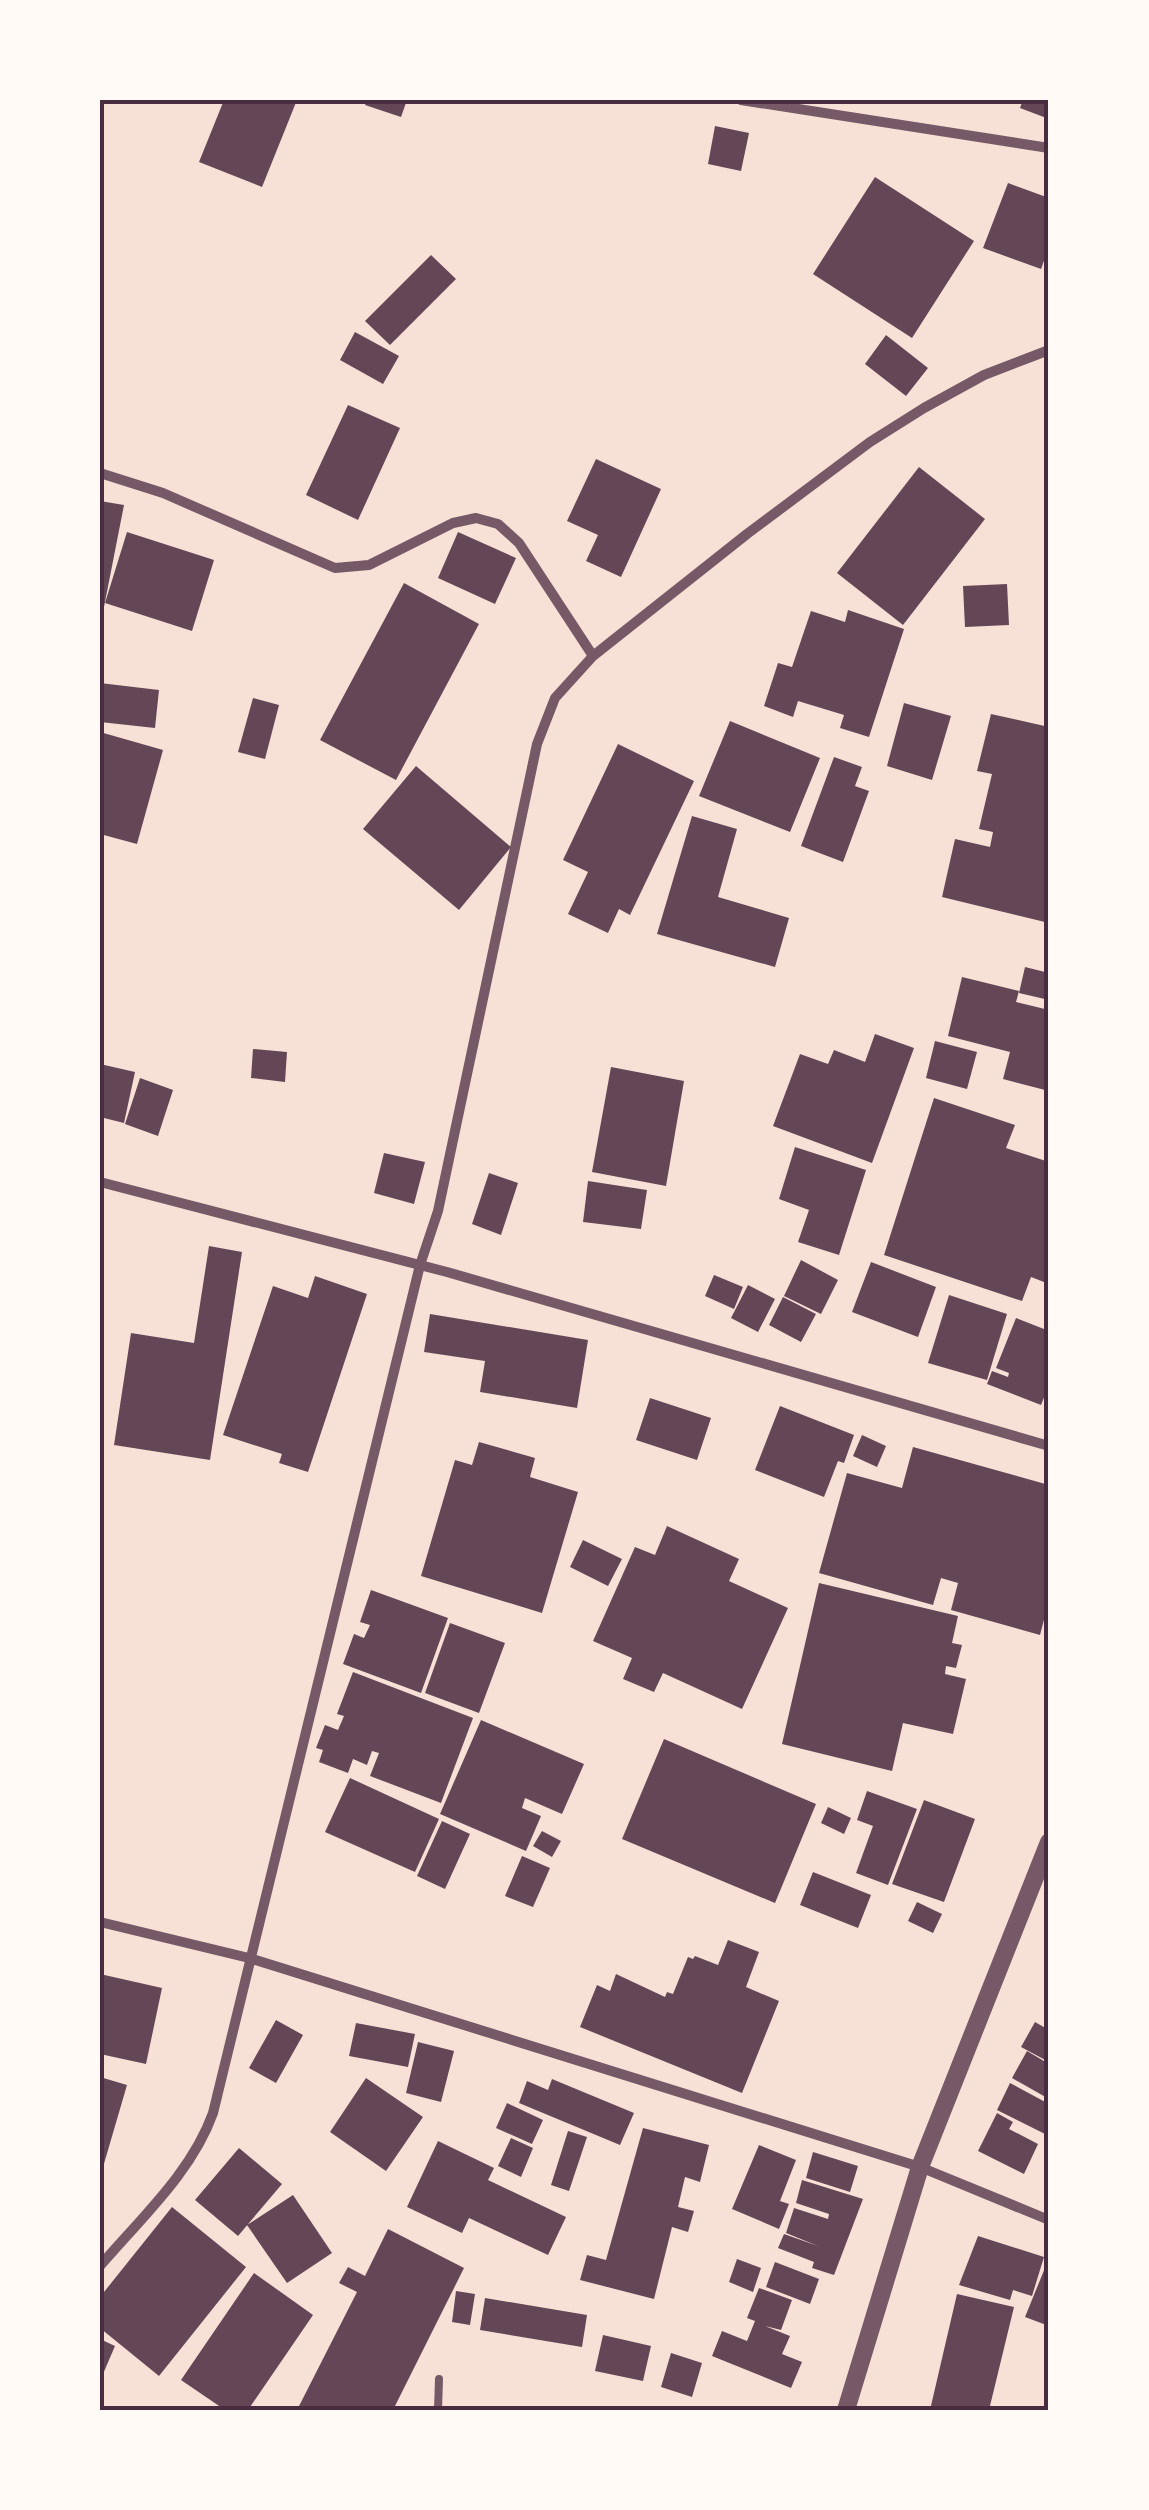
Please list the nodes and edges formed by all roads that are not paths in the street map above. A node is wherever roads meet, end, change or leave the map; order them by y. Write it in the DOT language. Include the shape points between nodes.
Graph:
graph roads {
  1 [pos="740,100"];
  2 [pos="1049,148"];
  3 [pos="1049,350"];
  4 [pos="100,473"];
  5 [pos="593,656"];
  6 [pos="100,1182"];
  7 [pos="420,1266"];
  8 [pos="1049,1446"];
  9 [pos="1049,1842"];
  10 [pos="100,1922"];
  11 [pos="248,1958"];
  12 [pos="920,2167"];
  13 [pos="1049,2220"];
  14 [pos="100,2266"];
  15 [pos="440,2379"];
  16 [pos="438,2410"];
  17 [pos="846,2410"];
  1 -- 2 [label="street"];
  3 -- 5 [label="street" via="984,374 870,442"];
  4 -- 5 [label="street" via="163,493 334,568 369,566 453,523 476,518 498,524 519,543"];
  5 -- 7 [label="street" via="555,698 537,744 438,1211"];
  6 -- 7 [label="street"];
  7 -- 8 [label="street"];
  7 -- 11 [label="street"];
  9 -- 12 [label="street"];
  10 -- 11 [label="street"];
  11 -- 12 [label="street"];
  11 -- 14 [label="street" via="202,2142"];
  12 -- 13 [label="street"];
  12 -- 17 [label="street"];
  15 -- 16 [label="lane"];
}
